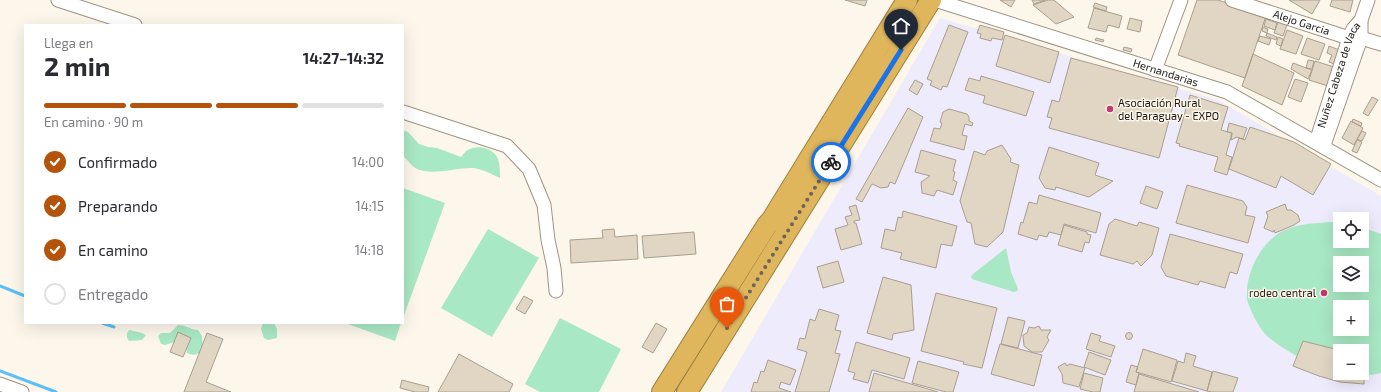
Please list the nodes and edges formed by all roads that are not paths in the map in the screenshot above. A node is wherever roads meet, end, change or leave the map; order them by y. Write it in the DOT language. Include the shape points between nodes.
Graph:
graph roads {
  1 [pos="58,0"];
  2 [pos="907,0"];
  3 [pos="931,0"];
  4 [pos="935,0"];
  5 [pos="1181,0"];
  6 [pos="1232,0"];
  7 [pos="1368,0"];
  8 [pos="132,24"];
  9 [pos="1355,38"];
  10 [pos="1381,44"];
  11 [pos="1155,70"];
  12 [pos="404,112"];
  13 [pos="1320,144"];
  14 [pos="1381,180"];
  15 [pos="556,291"];
  16 [pos="0,384"];
  17 [pos="22,392"];
  18 [pos="662,392"];
  19 [pos="687,392"];
  1 -- 8 [label="street"];
  2 -- 18 [label="highway" via="787,196"];
  3 -- 19 [label="highway"];
  4 -- 11 [label="street, Hernandarias"];
  5 -- 11 [label="street"];
  6 -- 9 [label="street, Alejo Garcia"];
  7 -- 9 [label="street, Nuñez Cabeza de Vaca"];
  9 -- 10 [label="street, Alejo Garcia"];
  9 -- 13 [label="street, Nuñez Cabeza de Vaca"];
  11 -- 13 [label="street, Hernandarias" via="1227,92"];
  12 -- 15 [label="street" via="507,146 529,169 544,205"];
  13 -- 14 [label="street, Hernandarias"];
  16 -- 17 [label="street"];
}
